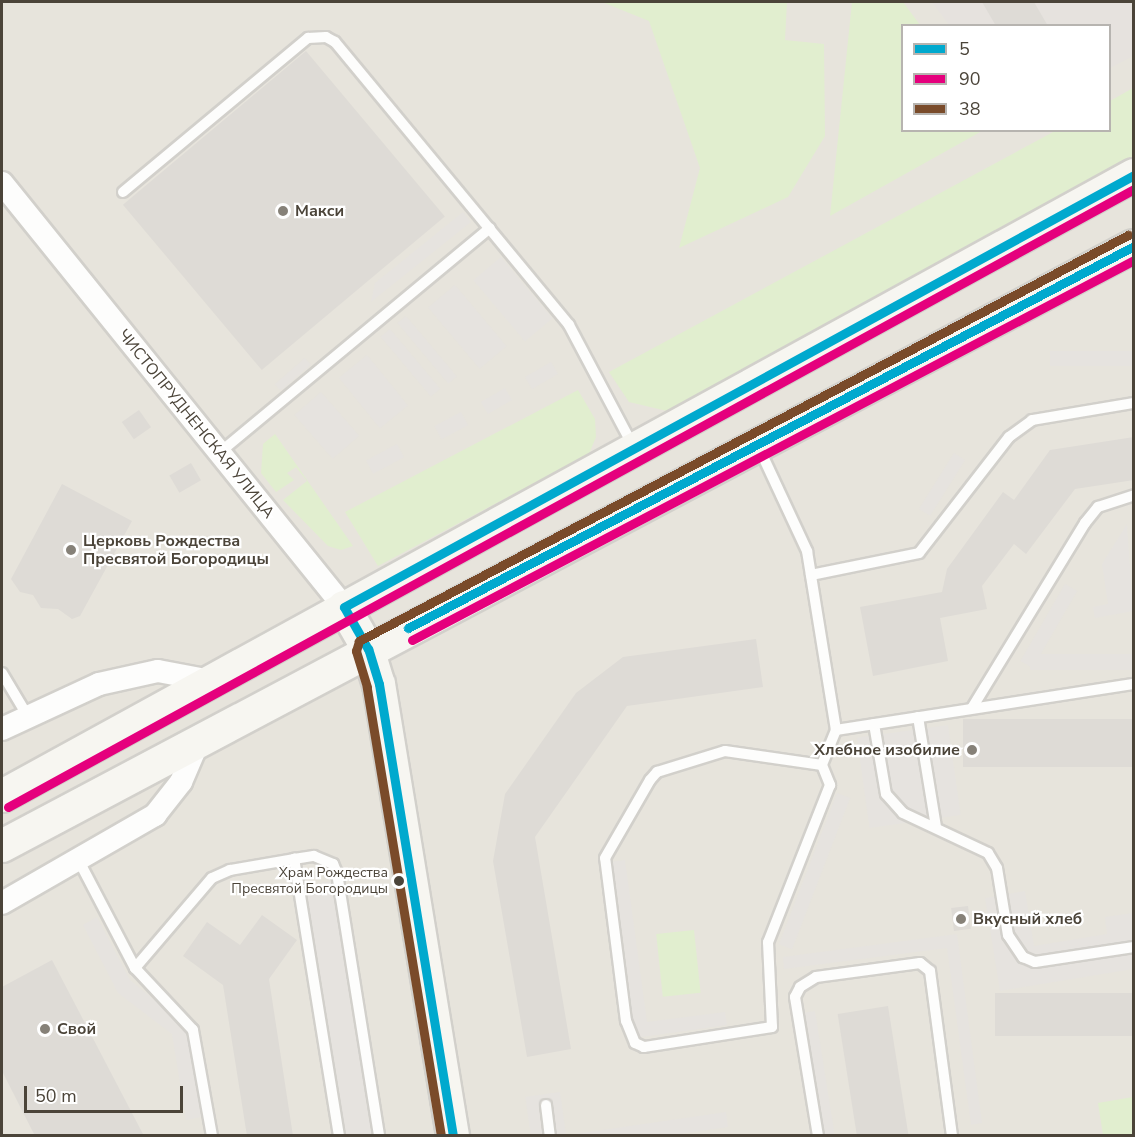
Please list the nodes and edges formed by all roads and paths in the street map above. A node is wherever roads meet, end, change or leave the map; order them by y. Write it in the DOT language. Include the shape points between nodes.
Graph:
graph roads {
  1 [pos="1134,175"];
  2 [pos="2,183"];
  3 [pos="123,192"];
  4 [pos="490,228"];
  5 [pos="1134,246"];
  6 [pos="1134,403"];
  7 [pos="758,445"];
  8 [pos="633,446"];
  9 [pos="219,453"];
  10 [pos="1134,495"];
  11 [pos="811,575"];
  12 [pos="344,607"];
  13 [pos="368,649"];
  14 [pos="2,673"];
  15 [pos="211,681"];
  16 [pos="1134,684"];
  17 [pos="972,708"];
  18 [pos="27,715"];
  19 [pos="918,717"];
  20 [pos="874,724"];
  21 [pos="2,729"];
  22 [pos="836,730"];
  23 [pos="199,740"];
  24 [pos="822,765"];
  25 [pos="2,796"];
  26 [pos="936,827"];
  27 [pos="2,846"];
  28 [pos="294,859"];
  29 [pos="79,861"];
  30 [pos="2,903"];
  31 [pos="1134,947"];
  32 [pos="135,968"];
  33 [pos="546,1105"];
  34 [pos="212,1136"];
  35 [pos="339,1136"];
  36 [pos="379,1136"];
  37 [pos="453,1136"];
  38 [pos="550,1136"];
  39 [pos="818,1136"];
  40 [pos="952,1136"];
  1 -- 8 [label="main road"];
  2 -- 9 [label="street, ЧИСТОПРУДНЕНСКАЯ УЛИЦА"];
  3 -- 4 [label="lane" via="308,38 317,36 335,42"];
  4 -- 8 [label="lane" via="569,325"];
  4 -- 9 [label="lane"];
  5 -- 7 [label="main road"];
  6 -- 11 [label="lane" via="1025,424 1009,437 919,553"];
  7 -- 11 [label="lane" via="807,551"];
  7 -- 13 [label="main road"];
  8 -- 12 [label="main road"];
  9 -- 12 [label="street, ЧИСТОПРУДНЕНСКАЯ УЛИЦА"];
  10 -- 17 [label="lane" via="1098,507 1085,523"];
  11 -- 22 [label="lane"];
  12 -- 13 [label="main road, ЧИСТОПРУДНЕНСКАЯ УЛИЦА"];
  12 -- 15 [label="main road"];
  13 -- 23 [label="main road"];
  13 -- 37 [label="main road, ЧИСТОПРУДНЕНСКАЯ УЛИЦА" via="379,684"];
  14 -- 18 [label="lane"];
  15 -- 18 [label="street" via="158,671 99,684"];
  15 -- 25 [label="main road"];
  16 -- 17 [label="lane"];
  17 -- 19 [label="lane"];
  18 -- 21 [label="street"];
  19 -- 20 [label="lane"];
  19 -- 26 [label="lane"];
  20 -- 22 [label="lane"];
  20 -- 26 [label="lane" via="886,794 903,813"];
  22 -- 24 [label="lane"];
  23 -- 27 [label="main road"];
  23 -- 29 [label="street" via="181,782 155,815"];
  24 -- 24 [label="lane" via="830,785 768,942 772,1027 644,1047 635,1042 626,1021 605,858 650,780 657,772 725,752"];
  26 -- 31 [label="lane" via="980,848 993,859 1008,934 1023,957 1035,962"];
  28 -- 32 [label="lane" via="230,870 212,878"];
  28 -- 35 [label="lane"];
  28 -- 36 [label="lane" via="325,857 337,873"];
  29 -- 30 [label="street"];
  29 -- 32 [label="lane"];
  32 -- 34 [label="lane" via="193,1030"];
  33 -- 38 [label="lane"];
  39 -- 40 [label="lane" via="795,997 800,987 816,976 920,963 930,971"];
}
